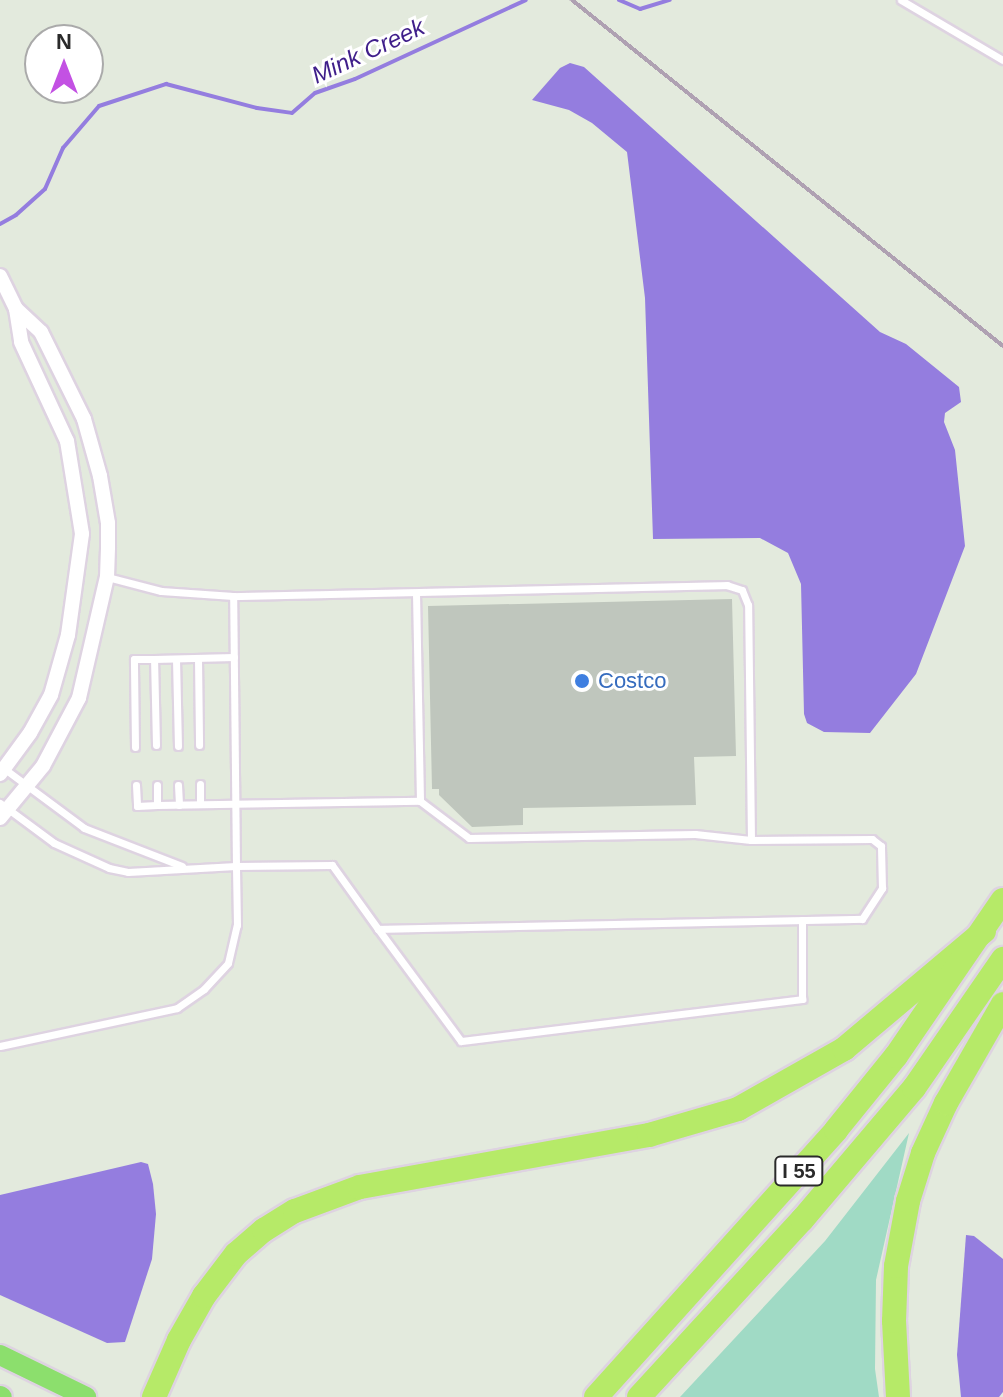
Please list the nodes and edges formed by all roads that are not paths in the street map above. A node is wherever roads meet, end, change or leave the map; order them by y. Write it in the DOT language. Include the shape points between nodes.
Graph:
graph roads {
  1 [pos="901,0"];
  2 [pos="1003,60"];
  3 [pos="0,276"];
  4 [pos="16,309"];
  5 [pos="78,571"];
  6 [pos="107,577"];
  7 [pos="416,593"];
  8 [pos="233,596"];
  9 [pos="234,657"];
  10 [pos="198,658"];
  11 [pos="154,659"];
  12 [pos="176,659"];
  13 [pos="156,745"];
  14 [pos="199,745"];
  15 [pos="178,746"];
  16 [pos="135,747"];
  17 [pos="1,770"];
  18 [pos="200,784"];
  19 [pos="136,785"];
  20 [pos="157,785"];
  21 [pos="178,785"];
  22 [pos="27,787"];
  23 [pos="420,801"];
  24 [pos="200,804"];
  25 [pos="236,804"];
  26 [pos="157,805"];
  27 [pos="179,805"];
  28 [pos="3,810"];
  29 [pos="751,840"];
  30 [pos="236,866"];
  31 [pos="184,867"];
  32 [pos="1003,900"];
  33 [pos="802,920"];
  34 [pos="378,929"];
  35 [pos="984,931"];
  36 [pos="1003,959"];
  37 [pos="1003,1004"];
  38 [pos="0,1046"];
  39 [pos="0,1355"];
  40 [pos="86,1397"];
  41 [pos="154,1397"];
  42 [pos="596,1397"];
  43 [pos="639,1397"];
  44 [pos="898,1397"];
  1 -- 2 [label="lane"];
  3 -- 4 [label="street"];
  4 -- 5 [label="street" via="21,342 67,441 82,534"];
  4 -- 6 [label="street" via="41,332 84,419 108,523"];
  5 -- 6 [label="street"];
  5 -- 17 [label="street" via="51,695"];
  6 -- 8 [label="lane" via="161,591"];
  6 -- 22 [label="street" via="79,698"];
  7 -- 8 [label="lane"];
  7 -- 23 [label="lane"];
  7 -- 29 [label="lane" via="727,585 742,590 748,605"];
  8 -- 9 [label="lane"];
  9 -- 10 [label="lane"];
  9 -- 25 [label="lane"];
  10 -- 12 [label="lane"];
  10 -- 14 [label="lane"];
  11 -- 12 [label="lane"];
  11 -- 13 [label="lane"];
  11 -- 16 [label="lane" via="134,659"];
  12 -- 15 [label="lane"];
  17 -- 22 [label="lane"];
  18 -- 24 [label="lane"];
  19 -- 26 [label="lane" via="137,806"];
  20 -- 26 [label="lane"];
  21 -- 27 [label="lane"];
  22 -- 28 [label="street"];
  22 -- 31 [label="lane" via="84,828"];
  23 -- 25 [label="lane"];
  23 -- 29 [label="lane" via="469,838 695,834"];
  24 -- 25 [label="lane"];
  24 -- 27 [label="lane"];
  25 -- 30 [label="lane"];
  26 -- 27 [label="lane"];
  28 -- 31 [label="lane" via="54,843 109,868 128,872"];
  29 -- 33 [label="lane" via="872,839 881,846 882,888 862,919"];
  30 -- 31 [label="lane"];
  30 -- 34 [label="lane" via="332,865"];
  30 -- 38 [label="lane" via="237,925 228,963 204,989 177,1008"];
  32 -- 35 [label="highway, I 55"];
  33 -- 34 [label="lane"];
  33 -- 34 [label="lane" via="802,999 461,1041"];
  35 -- 41 [label="highway" via="844,1049 738,1109 649,1135 360,1187 295,1211 236,1254 204,1296"];
  35 -- 42 [label="highway, I 55" via="836,1130"];
  36 -- 43 [label="highway, I 55" via="914,1088 802,1220"];
  37 -- 44 [label="highway" via="946,1103 908,1201 896,1266"];
  39 -- 40 [label="main road"];
}
